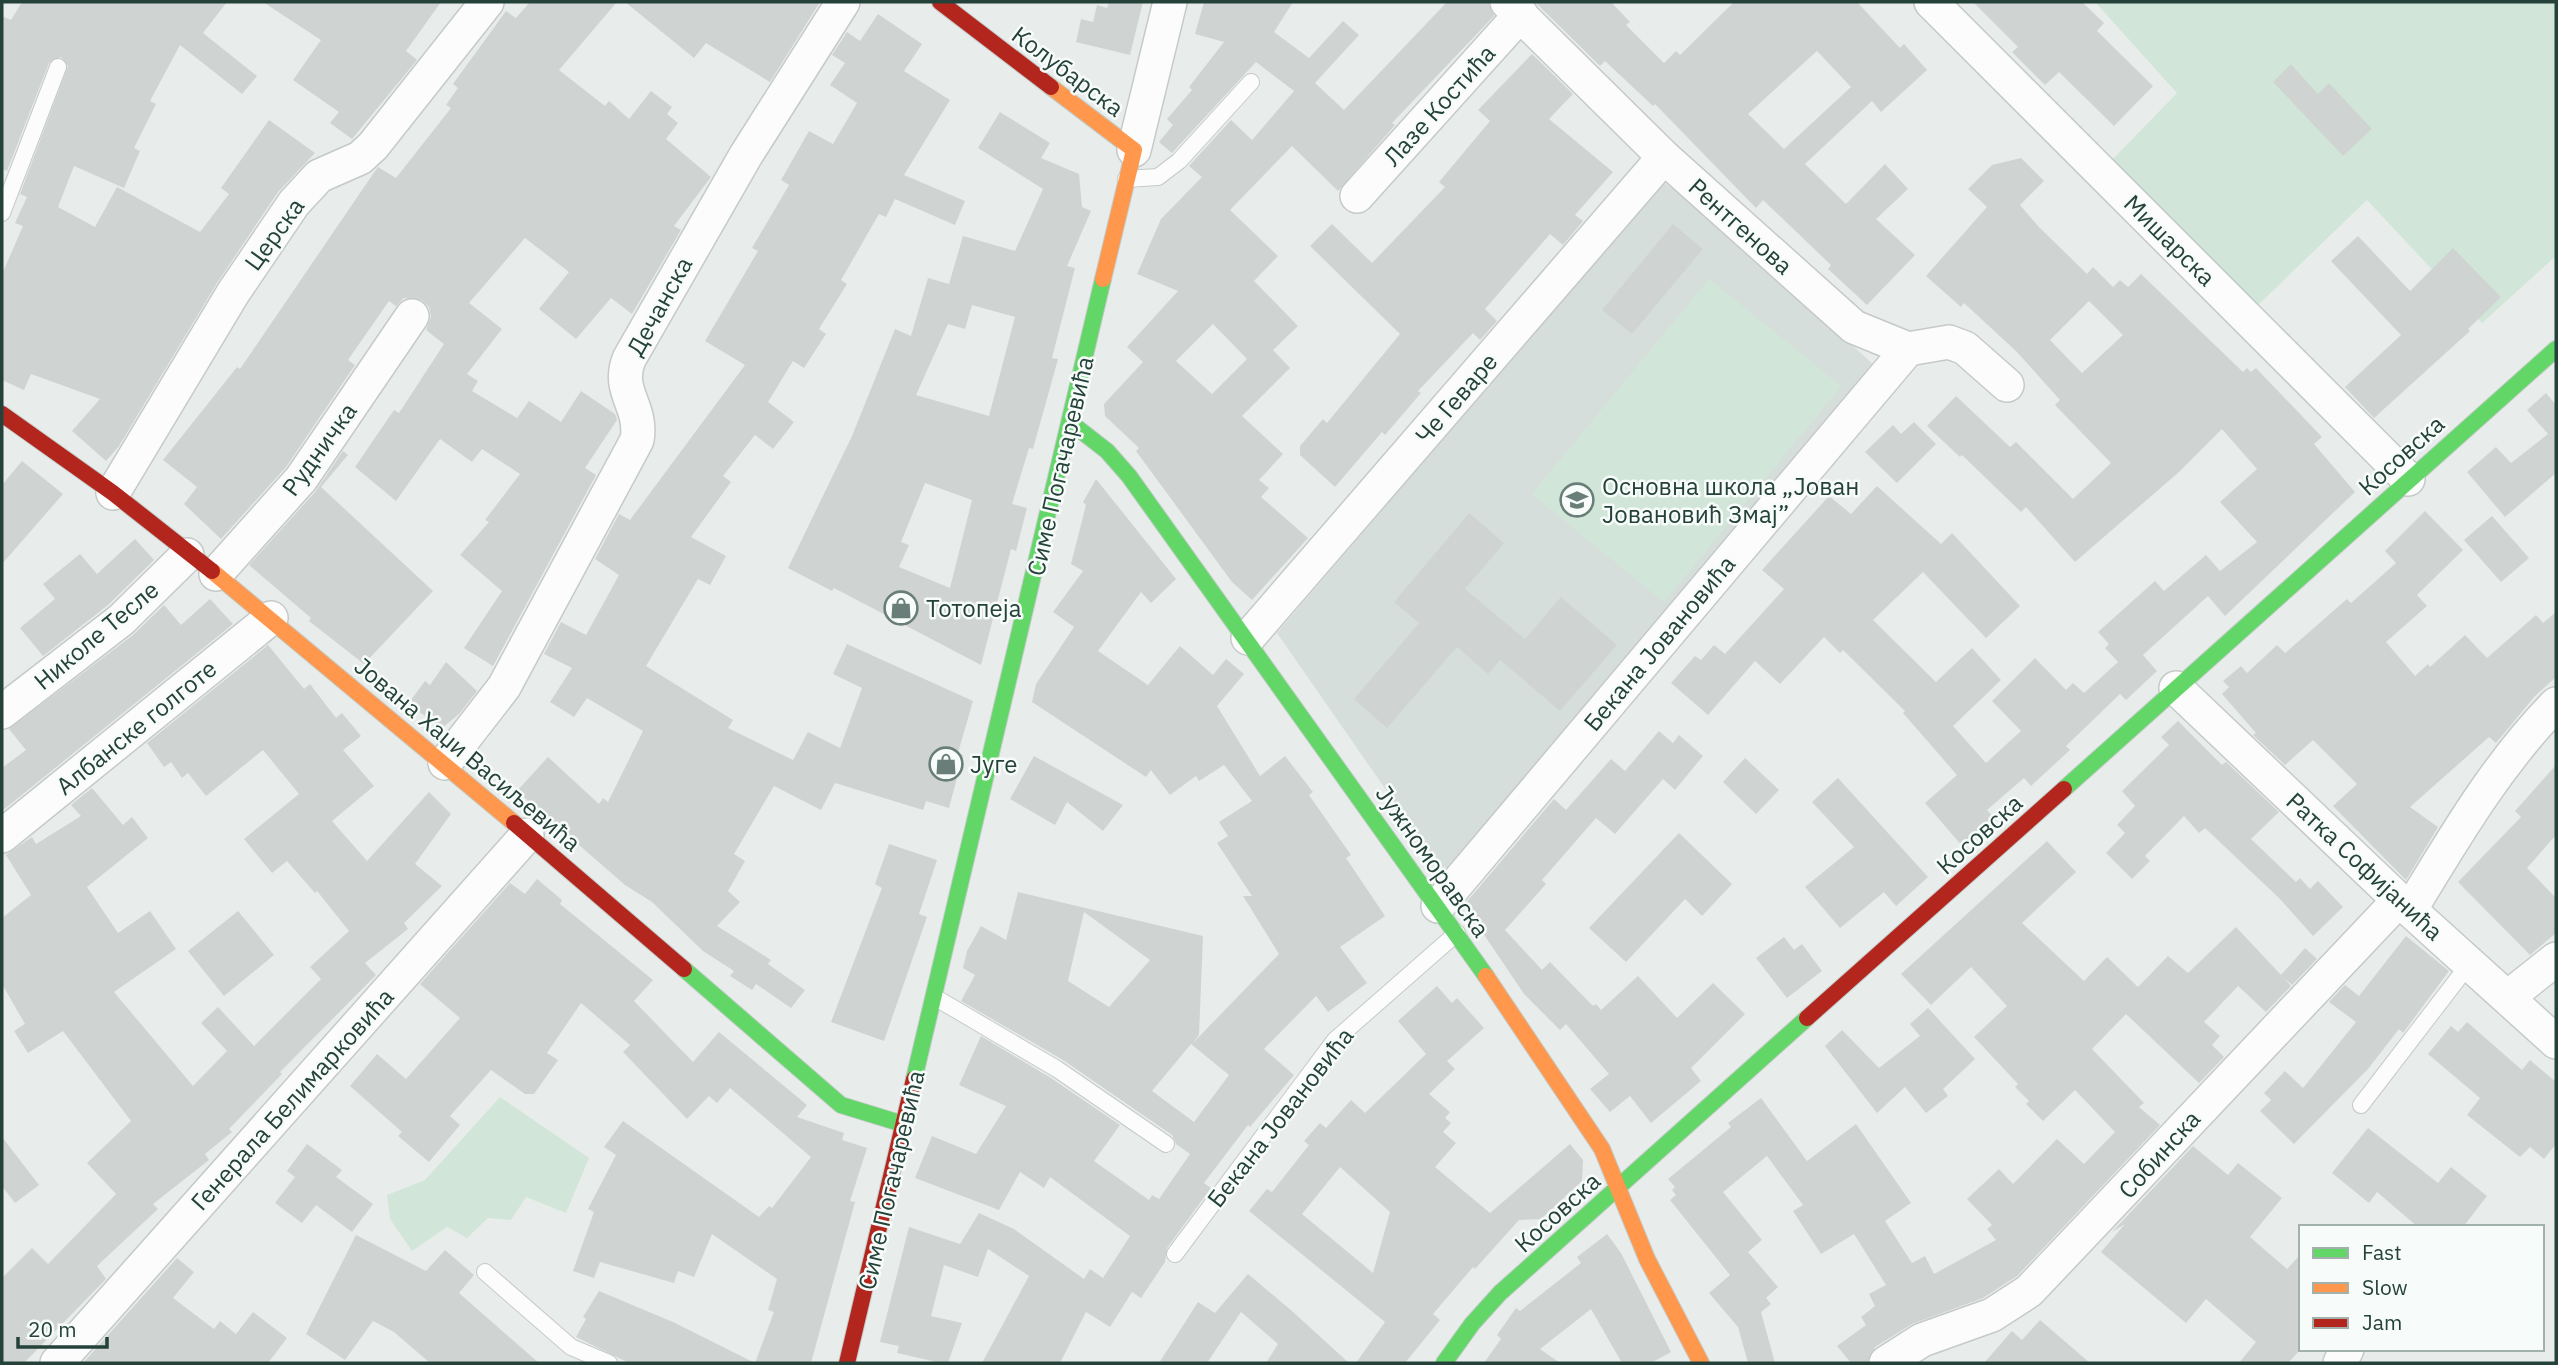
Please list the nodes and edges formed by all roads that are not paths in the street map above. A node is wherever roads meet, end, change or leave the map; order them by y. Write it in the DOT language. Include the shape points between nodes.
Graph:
graph roads {
  1 [pos="843,2"];
  2 [pos="940,2"];
  3 [pos="1170,2"];
  4 [pos="1931,2"];
  5 [pos="475,6"];
  6 [pos="1514,8"];
  7 [pos="58,67"];
  8 [pos="1251,82"];
  9 [pos="1664,157"];
  10 [pos="1130,164"];
  11 [pos="1357,196"];
  12 [pos="2,213"];
  13 [pos="412,316"];
  14 [pos="1908,349"];
  15 [pos="2556,349"];
  16 [pos="2007,385"];
  17 [pos="2,414"];
  18 [pos="1071,423"];
  19 [pos="2408,479"];
  20 [pos="113,493"];
  21 [pos="187,555"];
  22 [pos="216,574"];
  23 [pos="271,618"];
  24 [pos="1248,638"];
  25 [pos="2176,688"];
  26 [pos="2556,704"];
  27 [pos="2,712"];
  28 [pos="445,763"];
  29 [pos="527,835"];
  30 [pos="2,836"];
  31 [pos="2405,905"];
  32 [pos="1438,906"];
  33 [pos="1457,933"];
  34 [pos="2556,959"];
  35 [pos="2470,963"];
  36 [pos="2508,997"];
  37 [pos="936,998"];
  38 [pos="2556,1042"];
  39 [pos="2361,1105"];
  40 [pos="903,1124"];
  41 [pos="1166,1144"];
  42 [pos="1620,1186"];
  43 [pos="1175,1254"];
  44 [pos="485,1272"];
  45 [pos="57,1363"];
  46 [pos="609,1363"];
  47 [pos="847,1363"];
  48 [pos="1444,1363"];
  49 [pos="1701,1363"];
  50 [pos="1886,1363"];
  1 -- 28 [label="street, Дечанска" via="746,155 629,359 624,385 636,411 637,440 504,687"];
  2 -- 10 [label="street, Колубарска"];
  3 -- 10 [label="street, Симе Погачаревића"];
  4 -- 19 [label="street, Мишарска"];
  5 -- 20 [label="street, Церска" via="373,146 359,158 319,176 294,202 233,293"];
  6 -- 9 [label="street, Рентгенова"];
  6 -- 11 [label="street, Лазе Костића"];
  7 -- 12 [label="lane"];
  8 -- 10 [label="lane" via="1179,161 1158,177"];
  9 -- 14 [label="street, Рентгенова" via="1854,327"];
  9 -- 24 [label="street, Че Геваре"];
  10 -- 18 [label="street, Симе Погачаревића"];
  13 -- 22 [label="street, Рудничка" via="301,479"];
  14 -- 16 [label="street" via="1950,342 1965,348"];
  14 -- 32 [label="street, Бекана Јовановића"];
  15 -- 19 [label="street, Косовска"];
  17 -- 20 [label="street, Јована Хаџи Васиљевића"];
  18 -- 24 [label="street, Јужноморавска" via="1107,451 1129,476"];
  18 -- 37 [label="street, Симе Погачаревића"];
  19 -- 25 [label="street, Косовска"];
  20 -- 21 [label="street, Јована Хаџи Васиљевића"];
  21 -- 22 [label="street, Јована Хаџи Васиљевића"];
  21 -- 27 [label="street, Николе Тесле" via="121,620"];
  22 -- 23 [label="street, Јована Хаџи Васиљевића"];
  23 -- 28 [label="street, Јована Хаџи Васиљевића"];
  23 -- 30 [label="street, Албанске голготе"];
  24 -- 32 [label="street, Јужноморавска"];
  25 -- 31 [label="street, Ратка Софијанића"];
  25 -- 42 [label="street, Косовска"];
  26 -- 31 [label="street, Собинска" via="2502,766"];
  28 -- 29 [label="street, Јована Хаџи Васиљевића"];
  29 -- 40 [label="street, Јована Хаџи Васиљевића" via="841,1105"];
  29 -- 45 [label="street, Генерала Белимарковића"];
  31 -- 35 [label="street, Ратка Софијанића"];
  31 -- 50 [label="street, Собинска" via="2029,1292 1992,1315 1922,1340"];
  32 -- 33 [label="street, Јужноморавска"];
  33 -- 42 [label="street, Јужноморавска" via="1602,1149"];
  33 -- 43 [label="lane, Бекана Јовановића" via="1335,1040"];
  34 -- 36 [label="street"];
  35 -- 36 [label="street, Ратка Софијанића"];
  35 -- 39 [label="lane"];
  36 -- 38 [label="street, Ратка Софијанића"];
  37 -- 40 [label="street, Симе Погачаревића"];
  37 -- 41 [label="lane" via="1057,1069"];
  40 -- 47 [label="street, Симе Погачаревића"];
  42 -- 48 [label="street, Косовска" via="1500,1293"];
  42 -- 49 [label="street, Јужноморавска" via="1647,1259"];
  44 -- 46 [label="lane" via="571,1347"];
}
